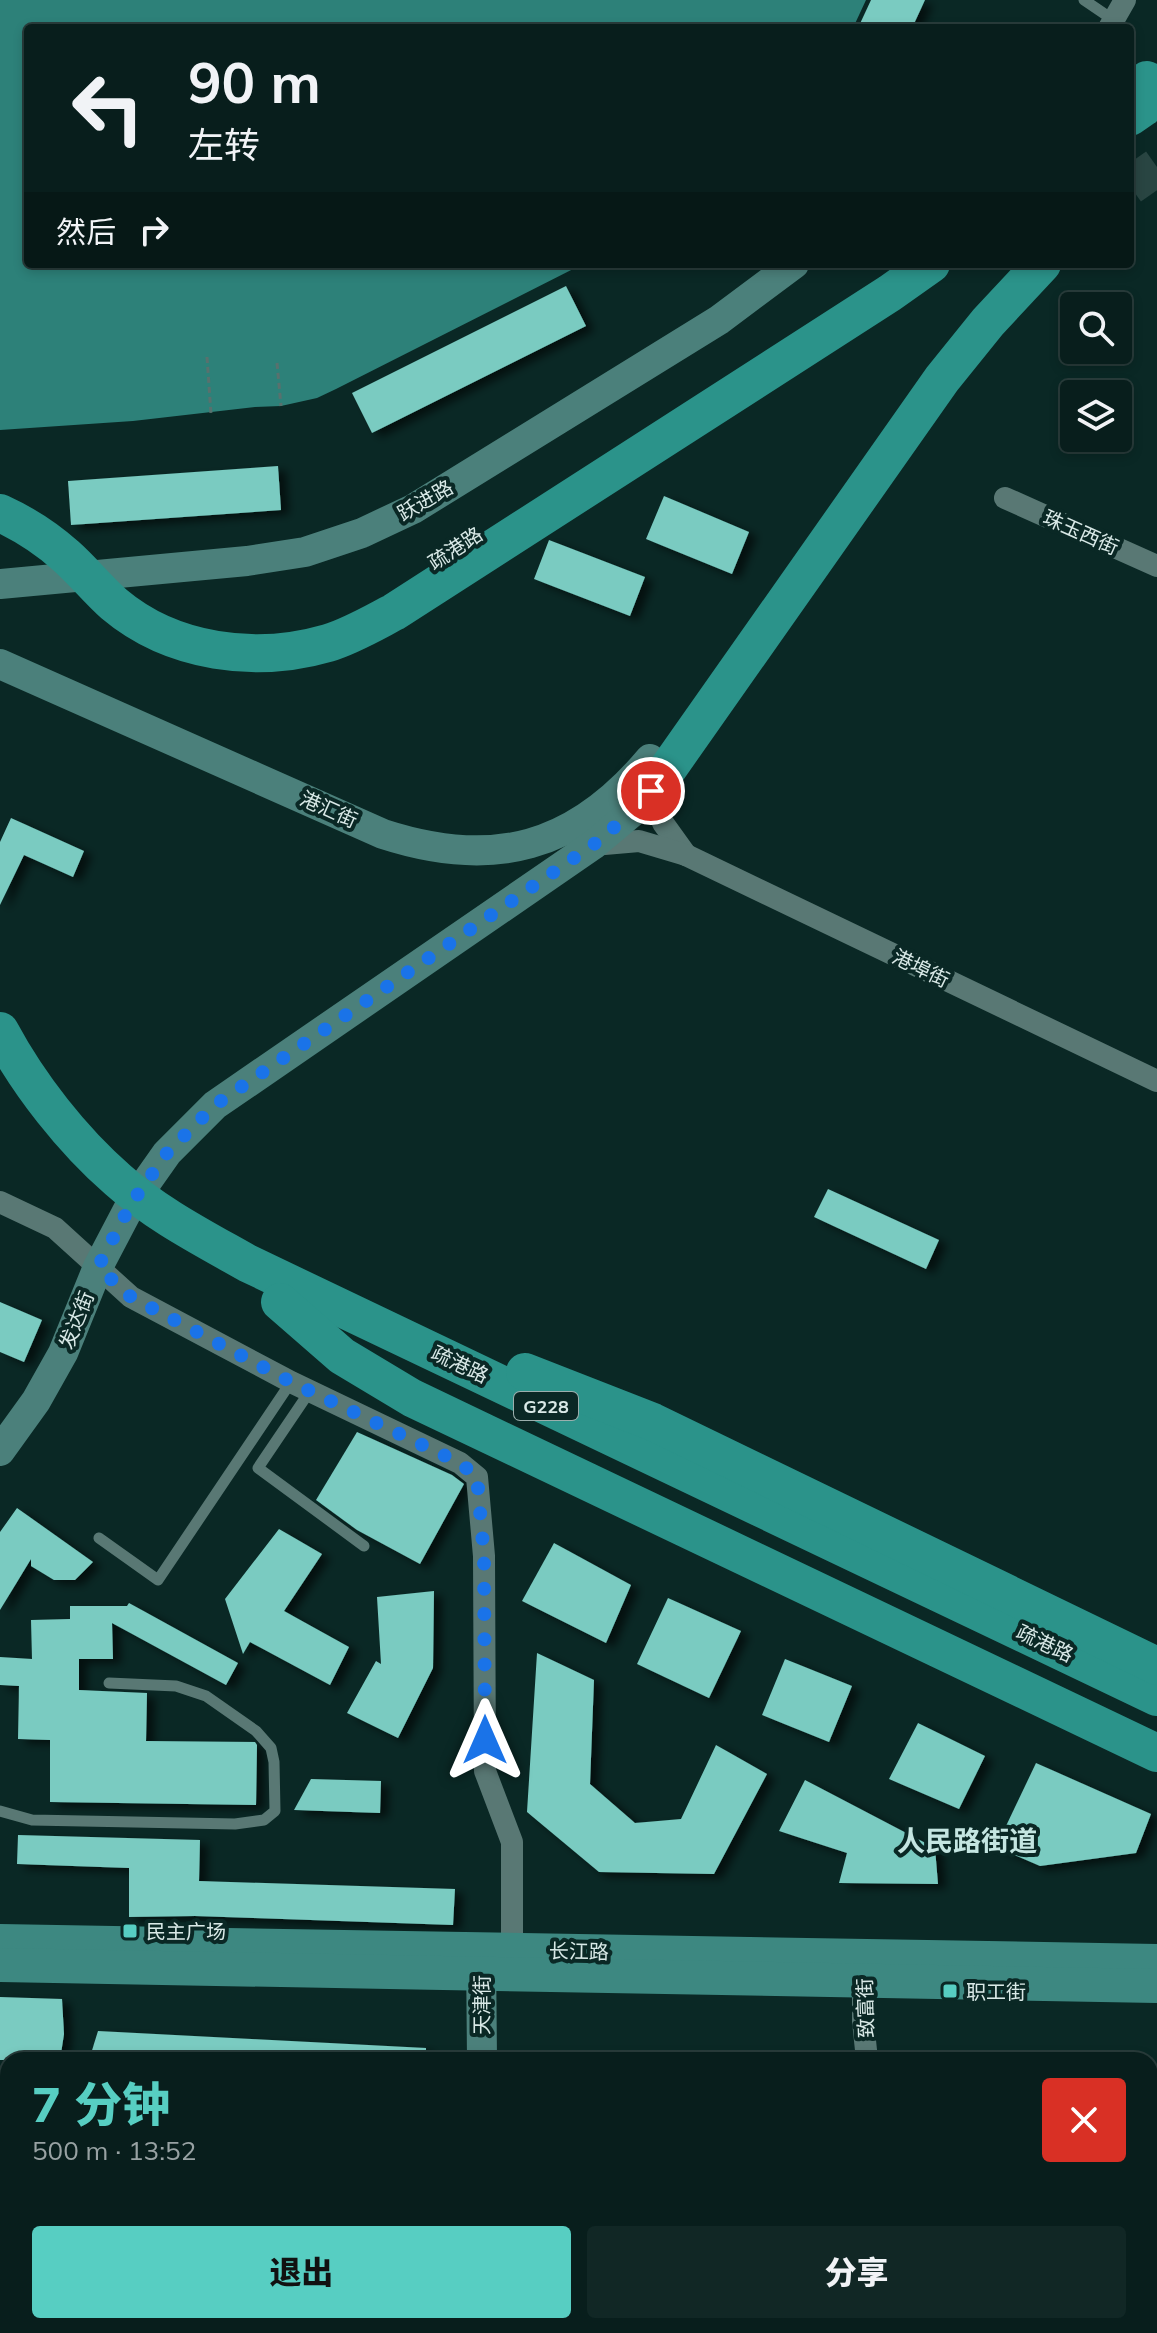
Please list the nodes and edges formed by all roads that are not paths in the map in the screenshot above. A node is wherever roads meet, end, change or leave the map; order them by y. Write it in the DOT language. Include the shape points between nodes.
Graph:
graph roads {
  1 [pos="1084,0"];
  2 [pos="1115,16"];
  3 [pos="789,268"];
  4 [pos="886,268"];
  5 [pos="925,268"];
  6 [pos="1004,268"];
  7 [pos="1038,268"];
  8 [pos="729,384"];
  9 [pos="0,489"];
  10 [pos="1005,498"];
  11 [pos="0,513"];
  12 [pos="1157,566"];
  13 [pos="0,584"];
  14 [pos="0,664"];
  15 [pos="0,684"];
  16 [pos="656,774"];
  17 [pos="593,845"];
  18 [pos="686,855"];
  19 [pos="543,858"];
  20 [pos="0,1031"];
  21 [pos="0,1076"];
  22 [pos="1157,1081"];
  23 [pos="0,1202"];
  24 [pos="98,1267"];
  25 [pos="280,1302"];
  26 [pos="367,1321"];
  27 [pos="300,1386"];
  28 [pos="0,1451"];
  29 [pos="99,1538"];
  30 [pos="364,1546"];
  31 [pos="1157,1666"];
  32 [pos="109,1683"];
  33 [pos="1157,1697"];
  34 [pos="1157,1720"];
  35 [pos="1157,1753"];
  36 [pos="0,1811"];
  37 [pos="0,1941"];
  38 [pos="1157,1961"];
  39 [pos="496,1962"];
  40 [pos="0,1965"];
  41 [pos="863,1968"];
  42 [pos="1157,1986"];
  43 [pos="483,2052"];
  44 [pos="866,2052"];
  1 -- 2 [label="lane"];
  3 -- 13 [label="street, 跃进路" via="692,336 413,509 362,533 305,552 247,561"];
  4 -- 8 [label="highway, 疏港路"];
  5 -- 8 [label="highway, 疏港路"];
  6 -- 16 [label="highway" via="870,439"];
  7 -- 16 [label="highway" via="942,379"];
  8 -- 9 [label="highway, 疏港路" via="385,593 324,623 296,630 239,632 179,618 132,590 52,516"];
  8 -- 11 [label="highway" via="394,612 330,642 297,650 237,653 170,636 117,606 68,557"];
  10 -- 12 [label="street, 珠玉西街"];
  14 -- 19 [label="street, 港汇街" via="395,838 419,846"];
  15 -- 19 [label="street, 港汇街" via="379,851 421,864 469,870"];
  16 -- 17 [label="street, 发达街" via="630,814"];
  16 -- 18 [label="street" via="663,823"];
  16 -- 19 [label="street, 港汇街" via="630,784"];
  17 -- 18 [label="street, 港埠街" via="639,841"];
  17 -- 19 [label="street, 发达街"];
  18 -- 22 [label="street, 港埠街"];
  19 -- 24 [label="street, 发达街" via="215,1105 167,1153 131,1204"];
  20 -- 26 [label="highway, 疏港路 / G228" via="75,1137 118,1181 182,1227"];
  21 -- 25 [label="highway, 疏港路 / G228" via="58,1152 103,1198 171,1246"];
  23 -- 24 [label="street" via="55,1228"];
  24 -- 27 [label="street" via="131,1297"];
  24 -- 28 [label="street, 发达街" via="63,1353"];
  25 -- 34 [label="highway, 疏港路 / G228"];
  25 -- 35 [label="highway" via="342,1356 412,1398"];
  26 -- 31 [label="highway" via="520,1370 653,1422"];
  26 -- 33 [label="highway, 疏港路 / G228"];
  27 -- 29 [label="lane" via="158,1580"];
  27 -- 30 [label="lane" via="258,1468"];
  27 -- 39 [label="street" via="460,1463 477,1477 484,1556 485,1771 512,1842"];
  32 -- 36 [label="lane" via="176,1686 206,1696 256,1731 271,1748 275,1811 264,1820 235,1824 42,1821"];
  37 -- 39 [label="main road, 长江路"];
  38 -- 41 [label="main road, 长江路"];
  39 -- 40 [label="main road, 长江路"];
  39 -- 41 [label="main road, 长江路"];
  39 -- 43 [label="street, 天津街"];
  41 -- 42 [label="main road, 长江路"];
  41 -- 44 [label="street, 致富街"];
}
